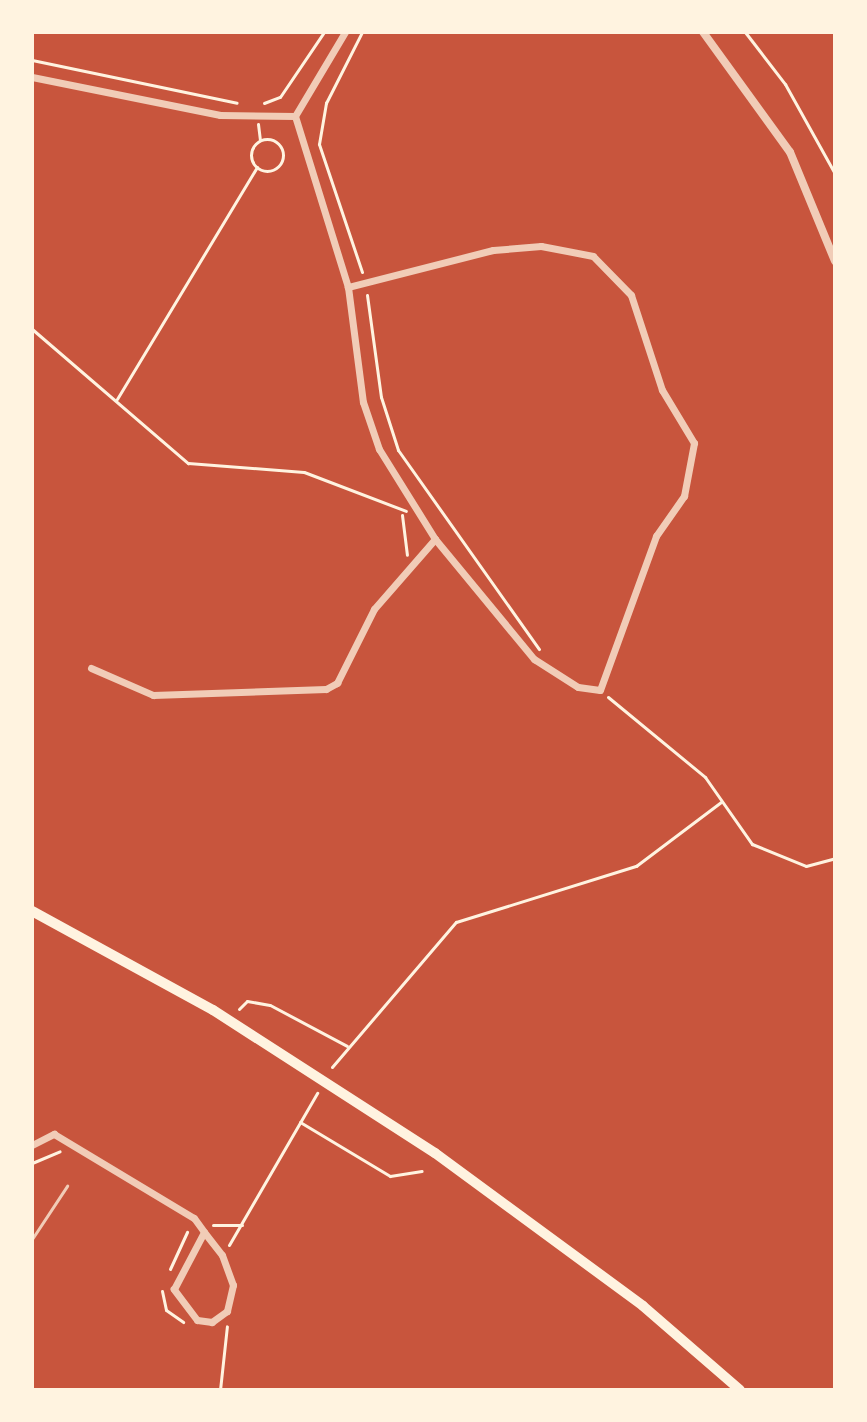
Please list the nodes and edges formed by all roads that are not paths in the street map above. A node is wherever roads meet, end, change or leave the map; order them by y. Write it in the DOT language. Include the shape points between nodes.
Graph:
graph roads {
  1 [pos="345,32"];
  2 [pos="703,32"];
  3 [pos="32,77"];
  4 [pos="295,116"];
  5 [pos="835,261"];
  6 [pos="348,287"];
  7 [pos="435,539"];
  8 [pos="91,668"];
  9 [pos="32,911"];
  10 [pos="32,1145"];
  11 [pos="67,1186"];
  12 [pos="204,1232"];
  13 [pos="32,1239"];
  14 [pos="740,1390"];
  1 -- 4 [label="street"];
  2 -- 5 [label="street" via="790,152"];
  3 -- 4 [label="street" via="220,115"];
  4 -- 6 [label="street"];
  6 -- 7 [label="street" via="363,402 411,506"];
  6 -- 7 [label="street" via="493,250 541,246 593,256 631,295 662,390 694,443 684,496 656,536 600,690 578,687 534,659"];
  7 -- 8 [label="street" via="408,563 374,609 337,683 326,689 153,695"];
  9 -- 14 [label="main road" via="213,1010 435,1153 643,1306"];
  10 -- 12 [label="street" via="54,1134 149,1185"];
  11 -- 13 [label="lane"];
  12 -- 12 [label="street" via="174,1289 197,1320 212,1322 227,1311 233,1285 222,1255"];
}
